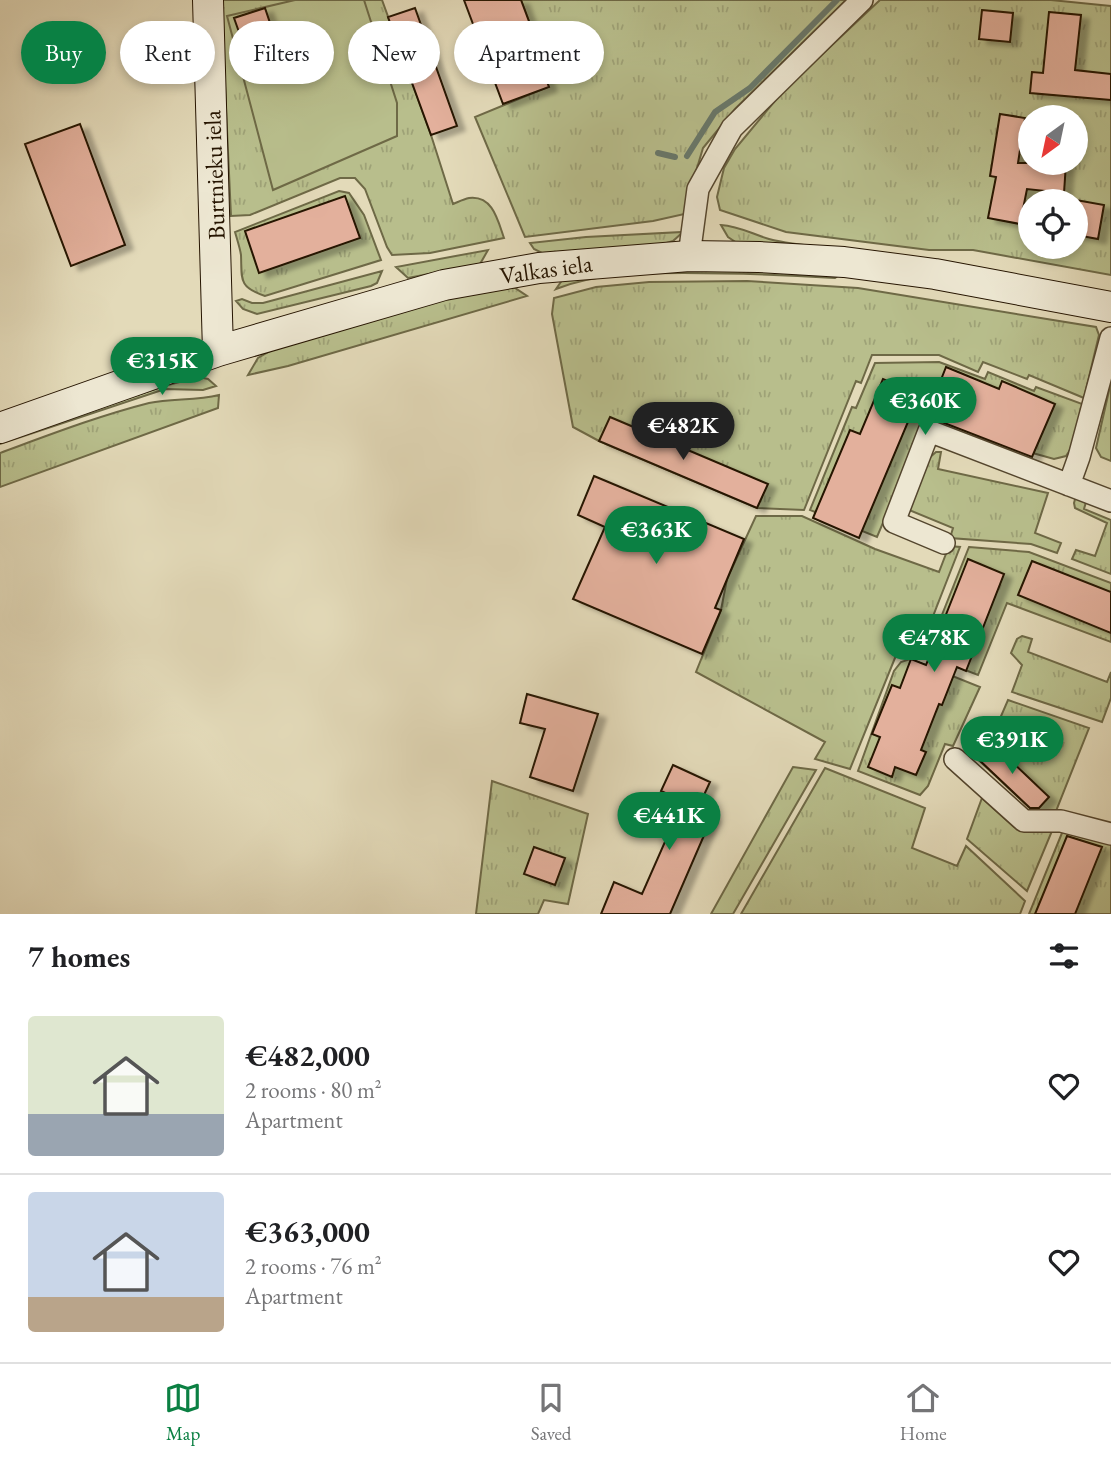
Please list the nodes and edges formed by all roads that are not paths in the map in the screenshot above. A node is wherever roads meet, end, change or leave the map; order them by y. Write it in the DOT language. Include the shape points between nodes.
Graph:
graph roads {
  1 [pos="208,0"];
  2 [pos="862,0"];
  3 [pos="690,256"];
  4 [pos="1111,307"];
  5 [pos="1111,338"];
  6 [pos="218,351"];
  7 [pos="0,428"];
  8 [pos="1069,485"];
  9 [pos="1111,501"];
  10 [pos="944,542"];
  11 [pos="955,759"];
  12 [pos="1111,834"];
  1 -- 6 [label="main road, Burtnieku iela"];
  2 -- 3 [label="street" via="732,128 698,189"];
  3 -- 4 [label="main road, Valkas iela" via="857,264"];
  3 -- 6 [label="main road, Valkas iela" via="539,268 444,285"];
  5 -- 8 [label="street"];
  6 -- 7 [label="main road, Valkas iela"];
  8 -- 9 [label="street"];
  8 -- 10 [label="street" via="929,431 894,522"];
  11 -- 12 [label="street" via="1024,821 1060,821"];
}
